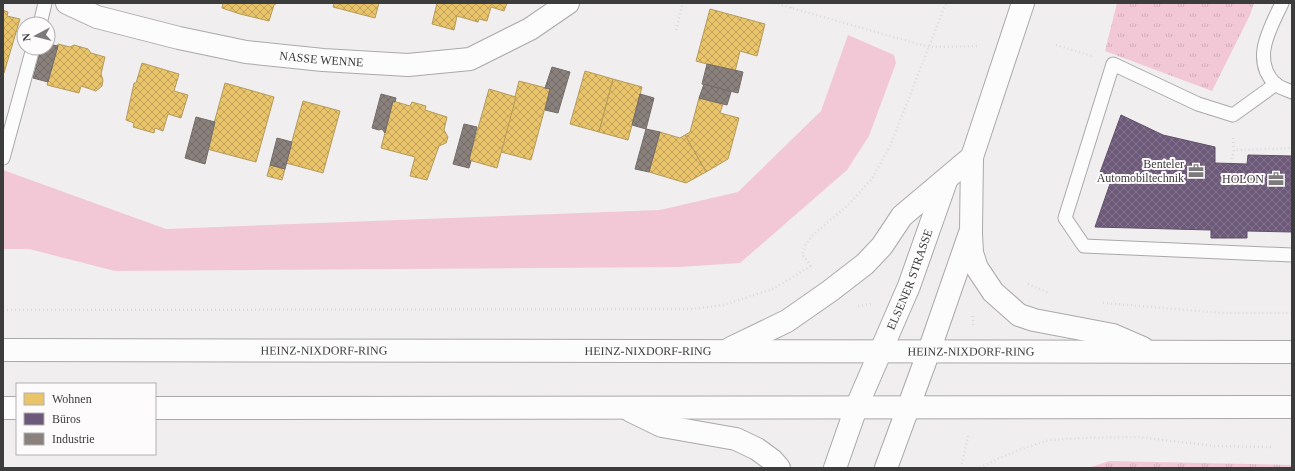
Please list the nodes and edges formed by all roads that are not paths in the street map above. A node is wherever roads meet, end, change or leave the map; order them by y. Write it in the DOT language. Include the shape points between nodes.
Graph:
graph roads {
  1 [pos="45,3"];
  2 [pos="67,3"];
  3 [pos="568,3"];
  4 [pos="1023,3"];
  5 [pos="1282,3"];
  6 [pos="42,16"];
  7 [pos="31,56"];
  8 [pos="1276,84"];
  9 [pos="1292,92"];
  10 [pos="972,157"];
  11 [pos="3,158"];
  12 [pos="946,181"];
  13 [pos="971,230"];
  14 [pos="1292,255"];
  15 [pos="3,350"];
  16 [pos="727,350"];
  17 [pos="881,351"];
  18 [pos="929,351"];
  19 [pos="1150,352"];
  20 [pos="1292,352"];
  21 [pos="1292,407"];
  22 [pos="3,408"];
  23 [pos="16,408"];
  24 [pos="156,408"];
  25 [pos="626,408"];
  26 [pos="856,408"];
  27 [pos="906,409"];
  28 [pos="779,468"];
  29 [pos="835,468"];
  30 [pos="886,468"];
  1 -- 6 [label="lane"];
  2 -- 3 [label="main road, NASSE WENNE" via="97,17 246,52 408,65 470,59 530,29"];
  4 -- 10 [label="main road, ELSENER STRASSE"];
  5 -- 8 [label="lane" via="1264,42 1264,64"];
  7 -- 11 [label="lane"];
  8 -- 9 [label="lane"];
  8 -- 14 [label="lane" via="1232,114 1198,104 1113,64 1065,218 1084,246"];
  10 -- 12 [label="main road, ELSENER STRASSE"];
  10 -- 13 [label="main road, ELSENER STRASSE"];
  12 -- 16 [label="main road" via="902,216 878,251 842,282 787,321"];
  12 -- 17 [label="main road, ELSENER STRASSE" via="909,286"];
  13 -- 18 [label="main road, ELSENER STRASSE"];
  13 -- 19 [label="main road" via="972,253 977,268 993,292 1019,315 1113,335"];
  15 -- 16 [label="main road, HEINZ-NIXDORF-RING"];
  16 -- 17 [label="main road, HEINZ-NIXDORF-RING"];
  17 -- 18 [label="main road, HEINZ-NIXDORF-RING"];
  17 -- 26 [label="main road, ELSENER STRASSE"];
  18 -- 19 [label="main road, HEINZ-NIXDORF-RING"];
  18 -- 27 [label="main road, ELSENER STRASSE"];
  19 -- 20 [label="main road, HEINZ-NIXDORF-RING"];
  21 -- 27 [label="main road"];
  22 -- 23 [label="main road"];
  24 -- 25 [label="main road"];
  25 -- 26 [label="main road"];
  25 -- 28 [label="main road" via="662,426 736,439 757,449"];
  26 -- 27 [label="main road"];
  26 -- 29 [label="main road, ELSENER STRASSE"];
  27 -- 30 [label="main road, ELSENER STRASSE"];
}
